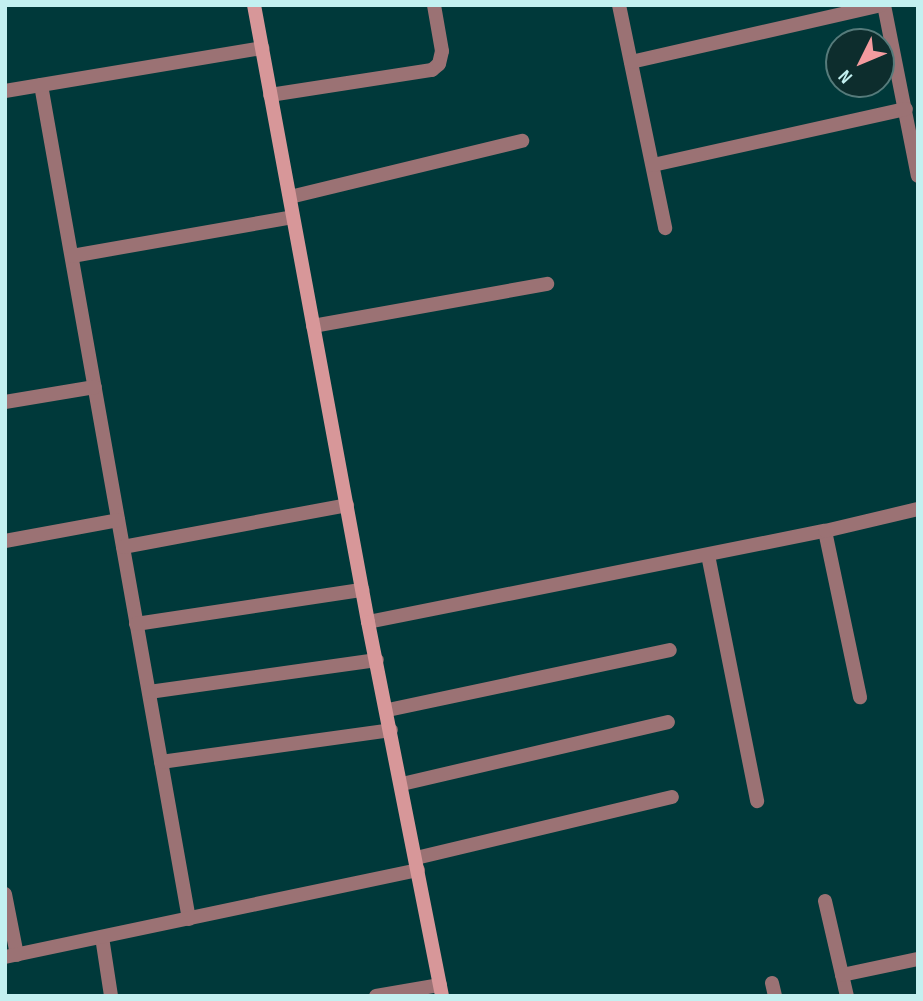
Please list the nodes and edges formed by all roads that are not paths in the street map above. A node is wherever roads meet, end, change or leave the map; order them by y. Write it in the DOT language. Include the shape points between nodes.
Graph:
graph roads {
  1 [pos="254,5"];
  2 [pos="434,5"];
  3 [pos="619,5"];
  4 [pos="882,5"];
  5 [pos="262,48"];
  6 [pos="631,62"];
  7 [pos="41,85"];
  8 [pos="5,91"];
  9 [pos="271,95"];
  10 [pos="906,110"];
  11 [pos="522,141"];
  12 [pos="653,164"];
  13 [pos="918,176"];
  14 [pos="290,197"];
  15 [pos="293,217"];
  16 [pos="665,228"];
  17 [pos="72,256"];
  18 [pos="547,284"];
  19 [pos="313,326"];
  20 [pos="95,387"];
  21 [pos="5,402"];
  22 [pos="347,505"];
  23 [pos="918,509"];
  24 [pos="118,520"];
  25 [pos="825,531"];
  26 [pos="5,541"];
  27 [pos="123,547"];
  28 [pos="708,555"];
  29 [pos="362,590"];
  30 [pos="368,622"];
  31 [pos="136,624"];
  32 [pos="670,650"];
  33 [pos="377,660"];
  34 [pos="149,692"];
  35 [pos="860,697"];
  36 [pos="388,710"];
  37 [pos="668,722"];
  38 [pos="391,730"];
  39 [pos="161,762"];
  40 [pos="402,784"];
  41 [pos="672,797"];
  42 [pos="757,801"];
  43 [pos="416,864"];
  44 [pos="5,894"];
  45 [pos="825,901"];
  46 [pos="189,919"];
  47 [pos="102,937"];
  48 [pos="11,956"];
  49 [pos="918,959"];
  50 [pos="842,975"];
  51 [pos="441,990"];
  52 [pos="111,996"];
  53 [pos="376,996"];
  54 [pos="847,996"];
  1 -- 5 [label="street"];
  2 -- 9 [label="street" via="442,51 432,70"];
  3 -- 6 [label="street"];
  4 -- 6 [label="street"];
  4 -- 10 [label="street"];
  5 -- 7 [label="street"];
  5 -- 9 [label="street"];
  6 -- 12 [label="street"];
  7 -- 8 [label="street"];
  7 -- 17 [label="street"];
  9 -- 14 [label="street"];
  10 -- 12 [label="street"];
  10 -- 13 [label="street"];
  11 -- 14 [label="street"];
  12 -- 16 [label="street"];
  14 -- 15 [label="street"];
  15 -- 17 [label="street"];
  15 -- 19 [label="street"];
  17 -- 20 [label="street"];
  18 -- 19 [label="street"];
  19 -- 22 [label="street"];
  20 -- 21 [label="street"];
  20 -- 24 [label="street"];
  22 -- 27 [label="street"];
  22 -- 29 [label="street"];
  23 -- 25 [label="street"];
  24 -- 26 [label="street"];
  24 -- 27 [label="street"];
  25 -- 28 [label="street"];
  25 -- 35 [label="street"];
  27 -- 31 [label="street"];
  28 -- 30 [label="street"];
  28 -- 42 [label="street"];
  29 -- 30 [label="street"];
  29 -- 31 [label="street"];
  30 -- 33 [label="street"];
  31 -- 34 [label="street"];
  32 -- 36 [label="street"];
  33 -- 34 [label="street"];
  33 -- 36 [label="street"];
  34 -- 39 [label="street"];
  36 -- 38 [label="street"];
  37 -- 40 [label="street"];
  38 -- 39 [label="street"];
  38 -- 40 [label="street"];
  39 -- 46 [label="street"];
  40 -- 43 [label="street"];
  41 -- 43 [label="street"];
  43 -- 46 [label="street"];
  43 -- 51 [label="street"];
  44 -- 48 [label="street"];
  45 -- 50 [label="street"];
  46 -- 47 [label="street"];
  47 -- 48 [label="street"];
  47 -- 52 [label="street"];
  49 -- 50 [label="street"];
  50 -- 54 [label="street"];
  51 -- 53 [label="street"];
}
